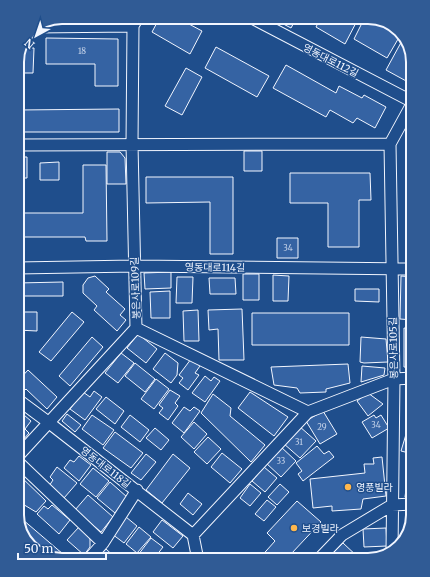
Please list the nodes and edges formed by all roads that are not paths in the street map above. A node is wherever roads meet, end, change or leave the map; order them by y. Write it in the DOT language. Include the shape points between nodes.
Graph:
graph roads {
  1 [pos="86,24"];
  2 [pos="136,24"];
  3 [pos="263,24"];
  4 [pos="51,26"];
  5 [pos="406,98"];
  6 [pos="406,115"];
  7 [pos="132,144"];
  8 [pos="390,144"];
  9 [pos="24,145"];
  10 [pos="134,266"];
  11 [pos="24,268"];
  12 [pos="392,269"];
  13 [pos="406,269"];
  14 [pos="136,328"];
  15 [pos="406,378"];
  16 [pos="394,379"];
  17 [pos="24,404"];
  18 [pos="308,412"];
  19 [pos="48,422"];
  20 [pos="24,449"];
  21 [pos="24,468"];
  22 [pos="137,490"];
  23 [pos="406,504"];
  24 [pos="392,505"];
  25 [pos="194,535"];
  26 [pos="103,543"];
  27 [pos="392,545"];
  28 [pos="94,553"];
  29 [pos="197,553"];
  30 [pos="325,553"];
  1 -- 4 [label="street, 봉은사로109길"];
  2 -- 7 [label="street, 봉은사로109길"];
  3 -- 5 [label="street, 영동대로112길"];
  6 -- 8 [label="street, 봉은사로105길"];
  7 -- 8 [label="street"];
  7 -- 9 [label="street"];
  7 -- 10 [label="street, 봉은사로109길"];
  8 -- 12 [label="street, 봉은사로105길"];
  10 -- 11 [label="street, 영동대로114길"];
  10 -- 12 [label="street, 영동대로114길"];
  10 -- 14 [label="street, 봉은사로109길"];
  12 -- 13 [label="street, 영동대로114길"];
  12 -- 16 [label="street, 봉은사로105길"];
  14 -- 18 [label="street"];
  14 -- 19 [label="street, 봉은사로109길"];
  15 -- 16 [label="street"];
  16 -- 18 [label="street"];
  16 -- 24 [label="street, 봉은사로105길"];
  17 -- 19 [label="street, 영동대로118길"];
  18 -- 25 [label="street"];
  19 -- 20 [label="street, 봉은사로109길"];
  19 -- 22 [label="street, 영동대로118길"];
  21 -- 26 [label="street"];
  22 -- 25 [label="street, 영동대로118길"];
  22 -- 26 [label="street"];
  23 -- 24 [label="street"];
  24 -- 27 [label="street, 봉은사로105길"];
  24 -- 30 [label="street" via="342,535"];
  25 -- 29 [label="street"];
  26 -- 28 [label="street"];
}
